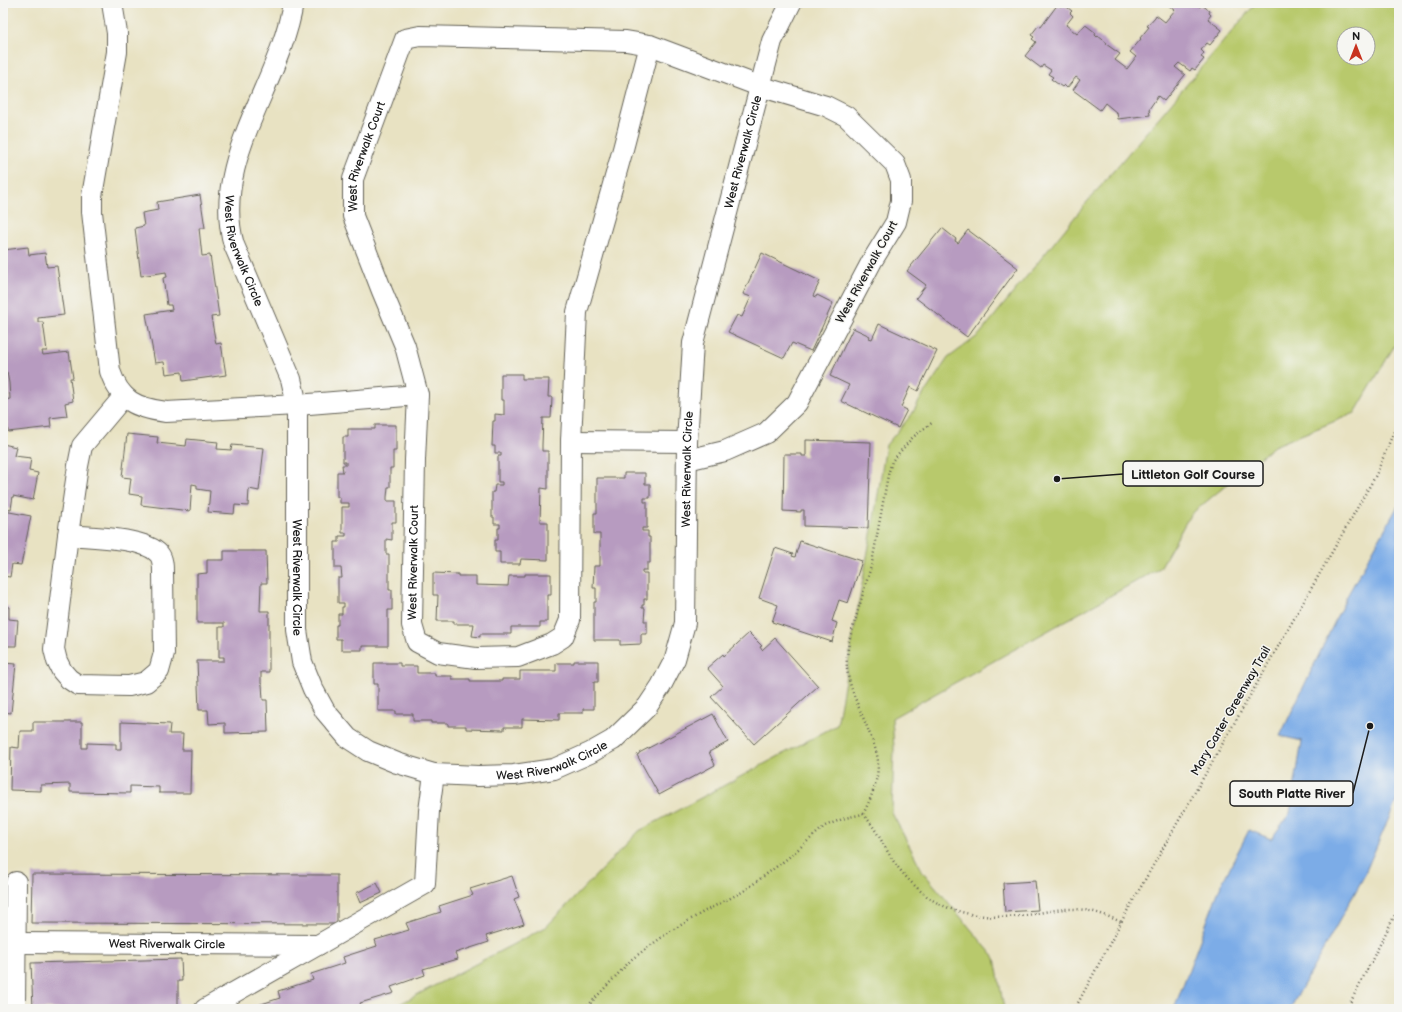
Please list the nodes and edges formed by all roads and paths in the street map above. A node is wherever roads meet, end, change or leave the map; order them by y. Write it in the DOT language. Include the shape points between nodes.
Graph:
graph roads {
  1 [pos="112,3"];
  2 [pos="293,3"];
  3 [pos="791,3"];
  4 [pos="650,45"];
  5 [pos="759,86"];
  6 [pos="418,395"];
  7 [pos="124,396"];
  8 [pos="297,405"];
  9 [pos="1399,419"];
  10 [pos="933,422"];
  11 [pos="571,441"];
  12 [pos="687,451"];
  13 [pos="68,535"];
  14 [pos="434,774"];
  15 [pos="863,814"];
  16 [pos="16,882"];
  17 [pos="1399,907"];
  18 [pos="1121,922"];
  19 [pos="16,943"];
  20 [pos="318,945"];
  21 [pos="15,1009"];
  22 [pos="205,1009"];
  23 [pos="585,1009"];
  24 [pos="1073,1009"];
  25 [pos="1347,1009"];
  1 -- 7 [label="street" via="116,52 92,196 92,212 110,371"];
  2 -- 8 [label="street, West Riverwalk Circle" via="287,31 238,160 231,188 229,214 234,244 291,379"];
  3 -- 5 [label="street, West Riverwalk Circle" via="772,41"];
  4 -- 5 [label="street, West Riverwalk Court"];
  4 -- 6 [label="street, West Riverwalk Court" via="626,41 420,36 405,39 353,179 353,216 405,346"];
  4 -- 11 [label="street, West Riverwalk Court" via="577,312"];
  5 -- 12 [label="street, West Riverwalk Circle" via="693,343"];
  5 -- 12 [label="street, West Riverwalk Court" via="826,106 846,116 895,164 901,180 902,201 896,222 872,261 797,403 766,433 725,451"];
  6 -- 8 [label="street"];
  6 -- 11 [label="street, West Riverwalk Court" via="412,626 417,642 438,652 476,658 518,656 564,637 570,620"];
  7 -- 8 [label="street" via="135,405 166,412"];
  7 -- 13 [label="street" via="82,446"];
  8 -- 14 [label="street, West Riverwalk Circle" via="297,630 302,662 325,711 348,738 368,751 397,764"];
  9 -- 18 [label="path, Mary Carter Greenway Trail" via="1376,475"];
  10 -- 15 [label="path" via="913,437 892,461 872,562 849,641 847,668 850,683 876,750 878,764 869,803"];
  11 -- 12 [label="street, West Riverwalk Court"];
  12 -- 14 [label="street, West Riverwalk Circle" via="686,623 675,659 647,707 613,740 554,769 514,775"];
  13 -- 13 [label="street" via="54,649 62,672 78,685 129,686 146,682 159,671 164,653 163,572 159,554 142,543"];
  14 -- 20 [label="street" via="425,884"];
  15 -- 18 [label="path" via="872,823 895,862 910,881 932,900 956,911 972,915 1017,916 1068,909 1103,914"];
  15 -- 23 [label="path" via="825,826 744,891 669,932 632,959"];
  16 -- 19 [label="street"];
  17 -- 25 [label="path"];
  18 -- 24 [label="path, Mary Carter Greenway Trail"];
  19 -- 20 [label="street, West Riverwalk Circle"];
  19 -- 21 [label="street"];
  20 -- 22 [label="street"];
}
